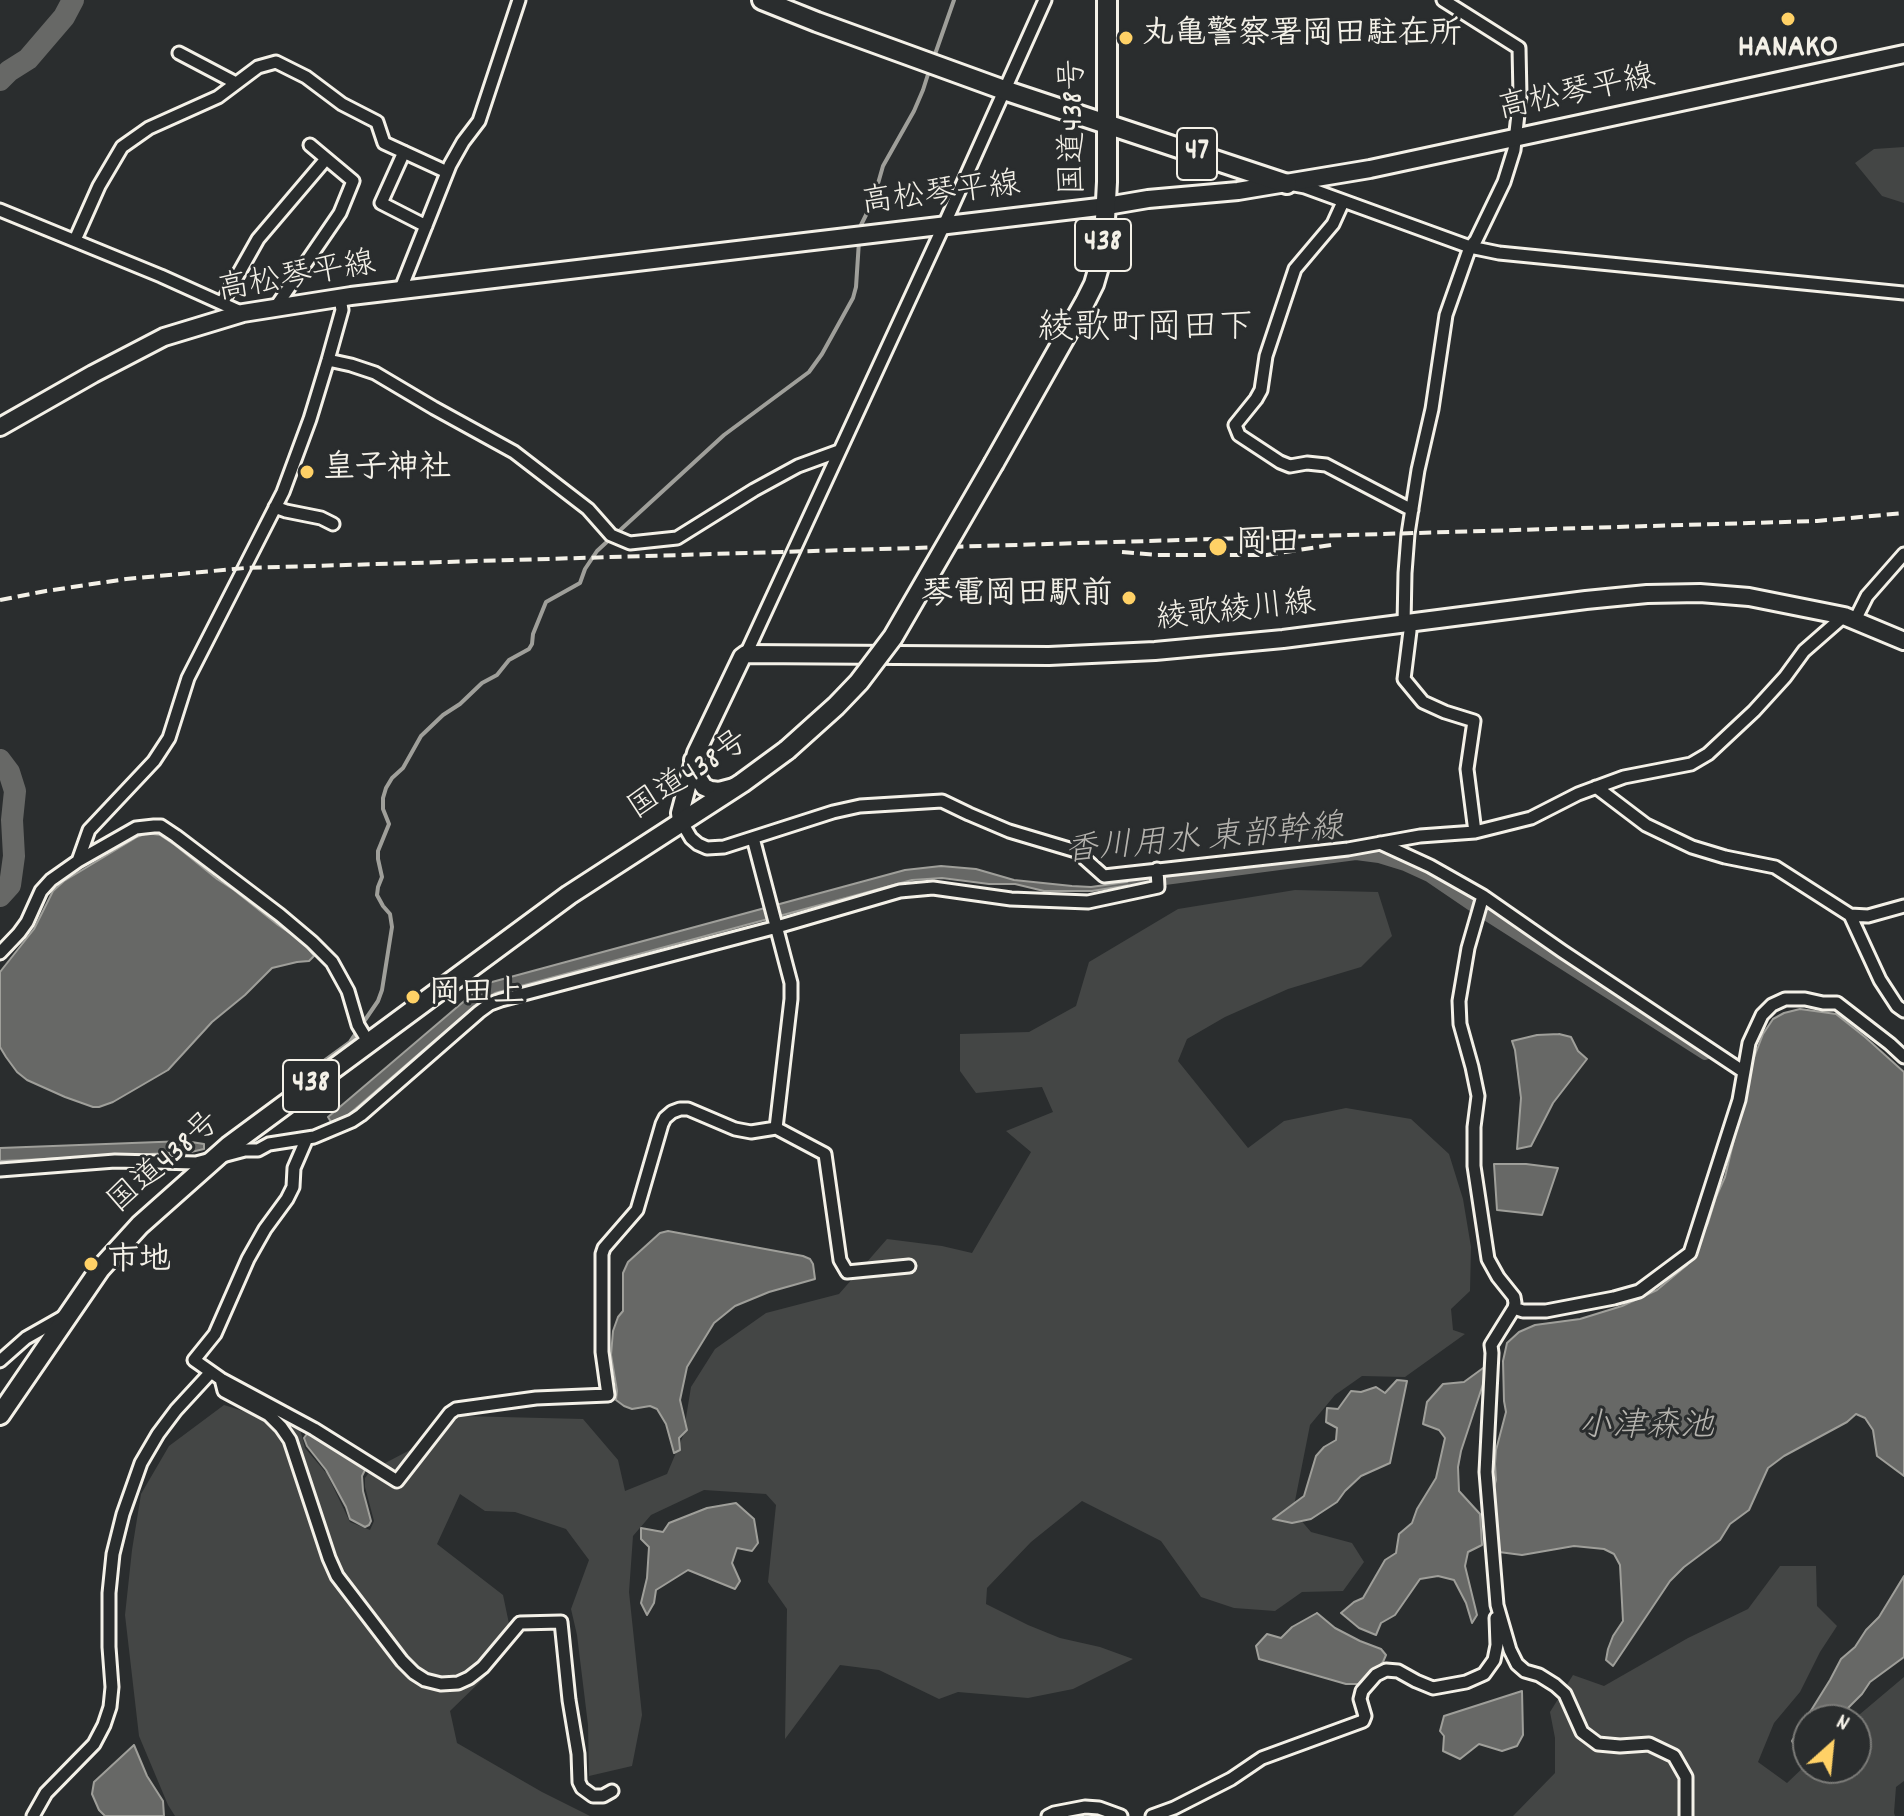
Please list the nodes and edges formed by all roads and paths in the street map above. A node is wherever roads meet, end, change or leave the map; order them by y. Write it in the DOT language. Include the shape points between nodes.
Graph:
graph roads {
  1 [pos="519,0"];
  2 [pos="762,0"];
  3 [pos="1045,0"];
  4 [pos="1107,0"];
  5 [pos="1443,0"];
  6 [pos="179,53"];
  7 [pos="1904,54"];
  8 [pos="236,83"];
  9 [pos="1004,90"];
  10 [pos="1106,124"];
  11 [pos="1515,138"];
  12 [pos="310,145"];
  13 [pos="404,152"];
  14 [pos="326,159"];
  15 [pos="447,172"];
  16 [pos="1287,184"];
  17 [pos="1343,202"];
  18 [pos="1107,206"];
  19 [pos="0,210"];
  20 [pos="944,225"];
  21 [pos="426,226"];
  22 [pos="75,240"];
  23 [pos="1470,247"];
  24 [pos="400,291"];
  25 [pos="1904,293"];
  26 [pos="340,298"];
  27 [pos="222,303"];
  28 [pos="275,308"];
  29 [pos="243,313"];
  30 [pos="328,360"];
  31 [pos="0,427"];
  32 [pos="839,451"];
  33 [pos="275,507"];
  34 [pos="1412,510"];
  35 [pos="333,524"];
  36 [pos="1904,554"];
  37 [pos="1849,618"];
  38 [pos="1407,623"];
  39 [pos="1904,641"];
  40 [pos="746,654"];
  41 [pos="693,760"];
  42 [pos="735,787"];
  43 [pos="1596,787"];
  44 [pos="681,821"];
  45 [pos="1475,832"];
  46 [pos="753,838"];
  47 [pos="1379,843"];
  48 [pos="78,861"];
  49 [pos="1157,876"];
  50 [pos="1483,896"];
  51 [pos="1904,906"];
  52 [pos="1850,915"];
  53 [pos="776,924"];
  54 [pos="0,953"];
  55 [pos="1904,1011"];
  56 [pos="363,1033"];
  57 [pos="1904,1057"];
  58 [pos="1744,1072"];
  59 [pos="776,1128"];
  60 [pos="307,1138"];
  61 [pos="217,1157"];
  62 [pos="0,1170"];
  63 [pos="909,1266"];
  64 [pos="1514,1308"];
  65 [pos="67,1315"];
  66 [pos="0,1361"];
  67 [pos="211,1372"];
  68 [pos="221,1379"];
  69 [pos="0,1415"];
  70 [pos="1497,1605"];
  71 [pos="612,1791"];
  72 [pos="33,1816"];
  73 [pos="1048,1816"];
  74 [pos="1121,1816"];
  75 [pos="1152,1816"];
  76 [pos="1686,1816"];
  1 -- 15 [label="street" via="479,121"];
  2 -- 9 [label="main road, 47"];
  3 -- 9 [label="street"];
  4 -- 10 [label="main road, 国道438号 / 438"];
  5 -- 11 [label="street" via="1519,48"];
  6 -- 8 [label="street"];
  7 -- 11 [label="main road, 高松琴平線"];
  8 -- 13 [label="street" via="276,62 377,122 384,143"];
  8 -- 22 [label="street" via="122,147"];
  9 -- 10 [label="main road, 47"];
  9 -- 20 [label="street"];
  10 -- 16 [label="main road, 47"];
  10 -- 18 [label="main road, 国道438号 / 438"];
  11 -- 16 [label="main road, 高松琴平線"];
  11 -- 23 [label="street" via="1504,182"];
  12 -- 14 [label="street"];
  13 -- 15 [label="street"];
  13 -- 21 [label="street" via="381,203"];
  14 -- 27 [label="street" via="258,239"];
  14 -- 28 [label="street" via="353,181 321,244"];
  15 -- 21 [label="street"];
  16 -- 17 [label="street"];
  16 -- 18 [label="main road, 高松琴平線"];
  17 -- 23 [label="street"];
  17 -- 34 [label="street" via="1333,224 1295,269 1266,356 1261,390 1235,425 1239,435 1280,462 1326,465"];
  18 -- 20 [label="main road, 高松琴平線"];
  18 -- 42 [label="main road, 国道438号 / 438, bridge" via="1094,284 893,637 836,706"];
  19 -- 22 [label="street"];
  20 -- 24 [label="main road, 高松琴平線"];
  20 -- 32 [label="street"];
  21 -- 24 [label="street"];
  22 -- 27 [label="street"];
  23 -- 25 [label="street"];
  23 -- 34 [label="street" via="1446,315"];
  24 -- 26 [label="main road, 高松琴平線"];
  26 -- 28 [label="main road, 高松琴平線"];
  26 -- 30 [label="street" via="342,310"];
  27 -- 29 [label="street"];
  28 -- 29 [label="main road, 高松琴平線"];
  29 -- 31 [label="main road, 高松琴平線" via="164,337"];
  30 -- 32 [label="street" via="375,373 514,452 588,509 613,537 630,543 677,538 798,466"];
  30 -- 33 [label="street"];
  32 -- 40 [label="street"];
  33 -- 35 [label="street"];
  33 -- 48 [label="street" via="188,678 169,738 89,830"];
  34 -- 38 [label="street" via="1405,573"];
  36 -- 37 [label="street"];
  37 -- 38 [label="main road, 綾歌綾川線" via="1700,593 1586,600"];
  37 -- 39 [label="main road, 綾歌綾川線"];
  37 -- 43 [label="street" via="1804,651 1754,711 1708,754 1691,764"];
  38 -- 40 [label="main road, 綾歌綾川線" via="1140,652"];
  38 -- 45 [label="street" via="1404,679 1423,702 1474,721 1467,769"];
  40 -- 41 [label="main road"];
  41 -- 42 [label="main road" via="704,787"];
  41 -- 44 [label="main road"];
  42 -- 44 [label="main road, 国道438号 / 438"];
  43 -- 45 [label="street" via="1531,818"];
  43 -- 52 [label="street" via="1646,825 1692,847 1775,867"];
  44 -- 46 [label="street" via="691,838 707,848"];
  44 -- 56 [label="main road, 国道438号 / 438"];
  45 -- 47 [label="street"];
  46 -- 49 [label="street" via="860,806 942,801 1009,831 1076,851 1104,876"];
  46 -- 53 [label="street"];
  47 -- 49 [label="street"];
  47 -- 50 [label="street"];
  48 -- 54 [label="street" via="44,885 19,933"];
  48 -- 56 [label="street" via="136,828 167,830 280,915 332,962"];
  49 -- 53 [label="street" via="1158,887 1088,902 919,888"];
  50 -- 58 [label="street"];
  50 -- 64 [label="street" via="1466,961 1460,1024 1478,1096 1474,1166 1488,1259 1515,1298"];
  51 -- 52 [label="street"];
  52 -- 55 [label="street" via="1880,980"];
  53 -- 59 [label="street" via="791,983"];
  53 -- 60 [label="street" via="490,1004 361,1115"];
  56 -- 61 [label="main road, 国道438号 / 438"];
  57 -- 58 [label="street" via="1837,1003 1785,999 1762,1015"];
  58 -- 64 [label="street" via="1690,1253 1627,1295 1546,1311"];
  59 -- 63 [label="street" via="825,1154 840,1260 847,1272"];
  59 -- 68 [label="street" via="735,1129 688,1109 665,1118 637,1210 602,1254 602,1352 608,1395 456,1409 397,1481"];
  60 -- 61 [label="street"];
  60 -- 67 [label="street" via="287,1199 248,1259 215,1334 194,1360"];
  61 -- 62 [label="street" via="196,1163 115,1161"];
  61 -- 65 [label="main road, 国道438号 / 438" via="140,1225"];
  64 -- 70 [label="street" via="1491,1345 1486,1472"];
  65 -- 66 [label="street" via="26,1338"];
  65 -- 69 [label="main road, 国道438号 / 438"];
  67 -- 68 [label="street"];
  67 -- 72 [label="street" via="158,1434 123,1514 109,1593 112,1687 104,1725"];
  68 -- 71 [label="street" via="224,1391 269,1415 290,1440 337,1576 414,1673 441,1684 458,1683 483,1667 520,1623 561,1622 579,1782 593,1796"];
  70 -- 75 [label="street" via="1497,1645 1484,1674 1433,1688 1386,1670 1362,1691 1363,1721 1262,1758 1231,1779"];
  70 -- 76 [label="street" via="1517,1664 1565,1694 1582,1732 1598,1744 1649,1744 1674,1756 1686,1777"];
  73 -- 74 [label="street" via="1085,1807"];
}
